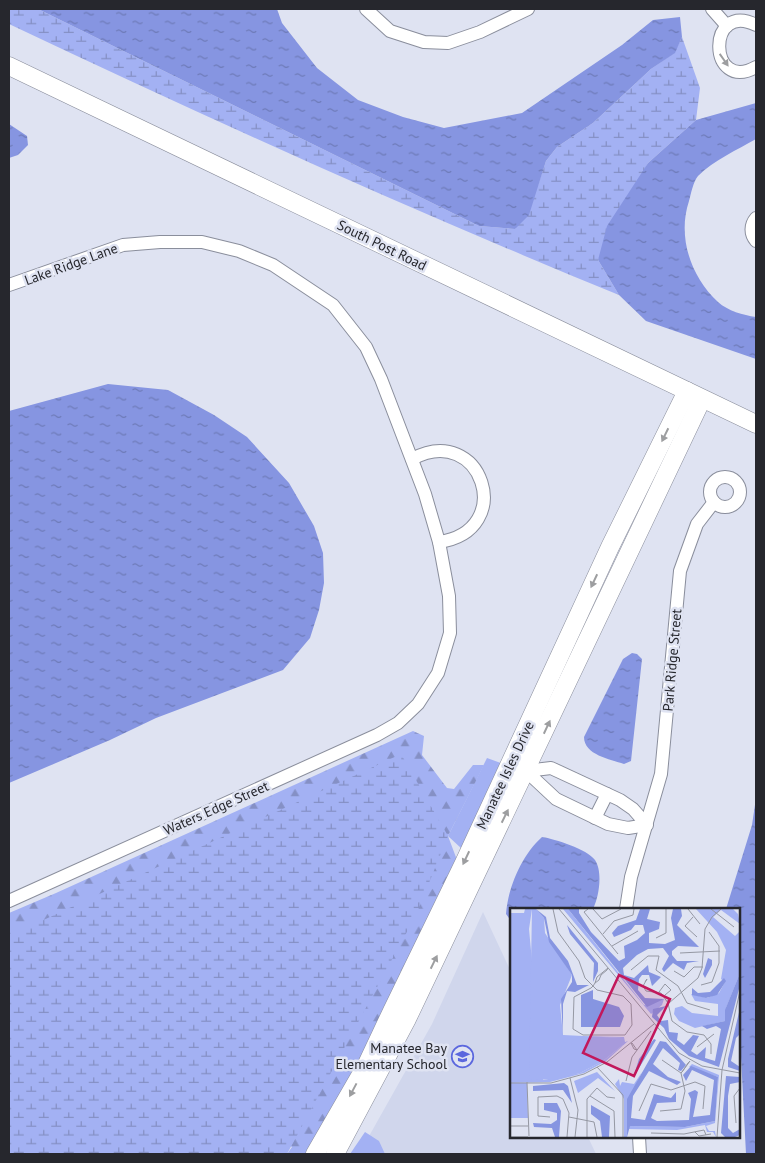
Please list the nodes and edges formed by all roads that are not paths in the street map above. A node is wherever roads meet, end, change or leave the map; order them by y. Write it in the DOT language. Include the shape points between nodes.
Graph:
graph roads {
  1 [pos="366,9"];
  2 [pos="528,9"];
  3 [pos="712,9"];
  4 [pos="755,23"];
  5 [pos="727,26"];
  6 [pos="9,66"];
  7 [pos="756,67"];
  8 [pos="756,218"];
  9 [pos="756,242"];
  10 [pos="9,286"];
  11 [pos="694,395"];
  12 [pos="756,424"];
  13 [pos="412,459"];
  14 [pos="714,502"];
  15 [pos="439,542"];
  16 [pos="418,704"];
  17 [pos="508,766"];
  18 [pos="526,771"];
  19 [pos="607,794"];
  20 [pos="595,818"];
  21 [pos="647,825"];
  22 [pos="9,901"];
  23 [pos="626,908"];
  24 [pos="406,1003"];
  25 [pos="640,1138"];
  26 [pos="315,1154"];
  27 [pos="335,1154"];
  28 [pos="640,1154"];
  1 -- 2 [label="street" via="390,31 424,42 448,42 480,32"];
  3 -- 5 [label="street"];
  4 -- 5 [label="street" via="738,22"];
  5 -- 7 [label="street, one-way" via="718,42 720,58 736,70"];
  6 -- 11 [label="street, South Post Road"];
  8 -- 9 [label="street" via="751,232"];
  10 -- 13 [label="street, Lake Ridge Lane" via="123,245 202,242 239,251 304,283 333,305 366,347"];
  11 -- 12 [label="street, South Post Road"];
  11 -- 17 [label="street, Manatee Isles Drive, one-way" via="610,547"];
  18 -- 11 [label="street, Manatee Isles Drive, one-way"];
  13 -- 15 [label="street, Lake Ridge Lane"];
  13 -- 15 [label="street" via="432,451 453,453 471,464 482,482 484,503 476,522 460,536"];
  14 -- 21 [label="street, Park Ridge Street" via="697,524 680,571 661,774"];
  15 -- 16 [label="street, Lake Ridge Lane" via="449,596 450,633 438,673"];
  16 -- 22 [label="street, Waters Edge Street" via="398,723 377,735"];
  17 -- 18 [label="street"];
  17 -- 24 [label="street, Manatee Isles Drive, one-way"];
  18 -- 19 [label="street" via="551,768"];
  18 -- 20 [label="street" via="556,799"];
  24 -- 18 [label="street, Manatee Isles Drive, one-way"];
  19 -- 20 [label="street"];
  19 -- 21 [label="street" via="633,809"];
  20 -- 21 [label="street" via="628,828"];
  21 -- 23 [label="street, Park Ridge Street" via="631,877"];
  24 -- 26 [label="street, Manatee Isles Drive, one-way"];
  24 -- 27 [label="street, Manatee Isles Drive" via="381,1072"];
  25 -- 28 [label="street"];
}
